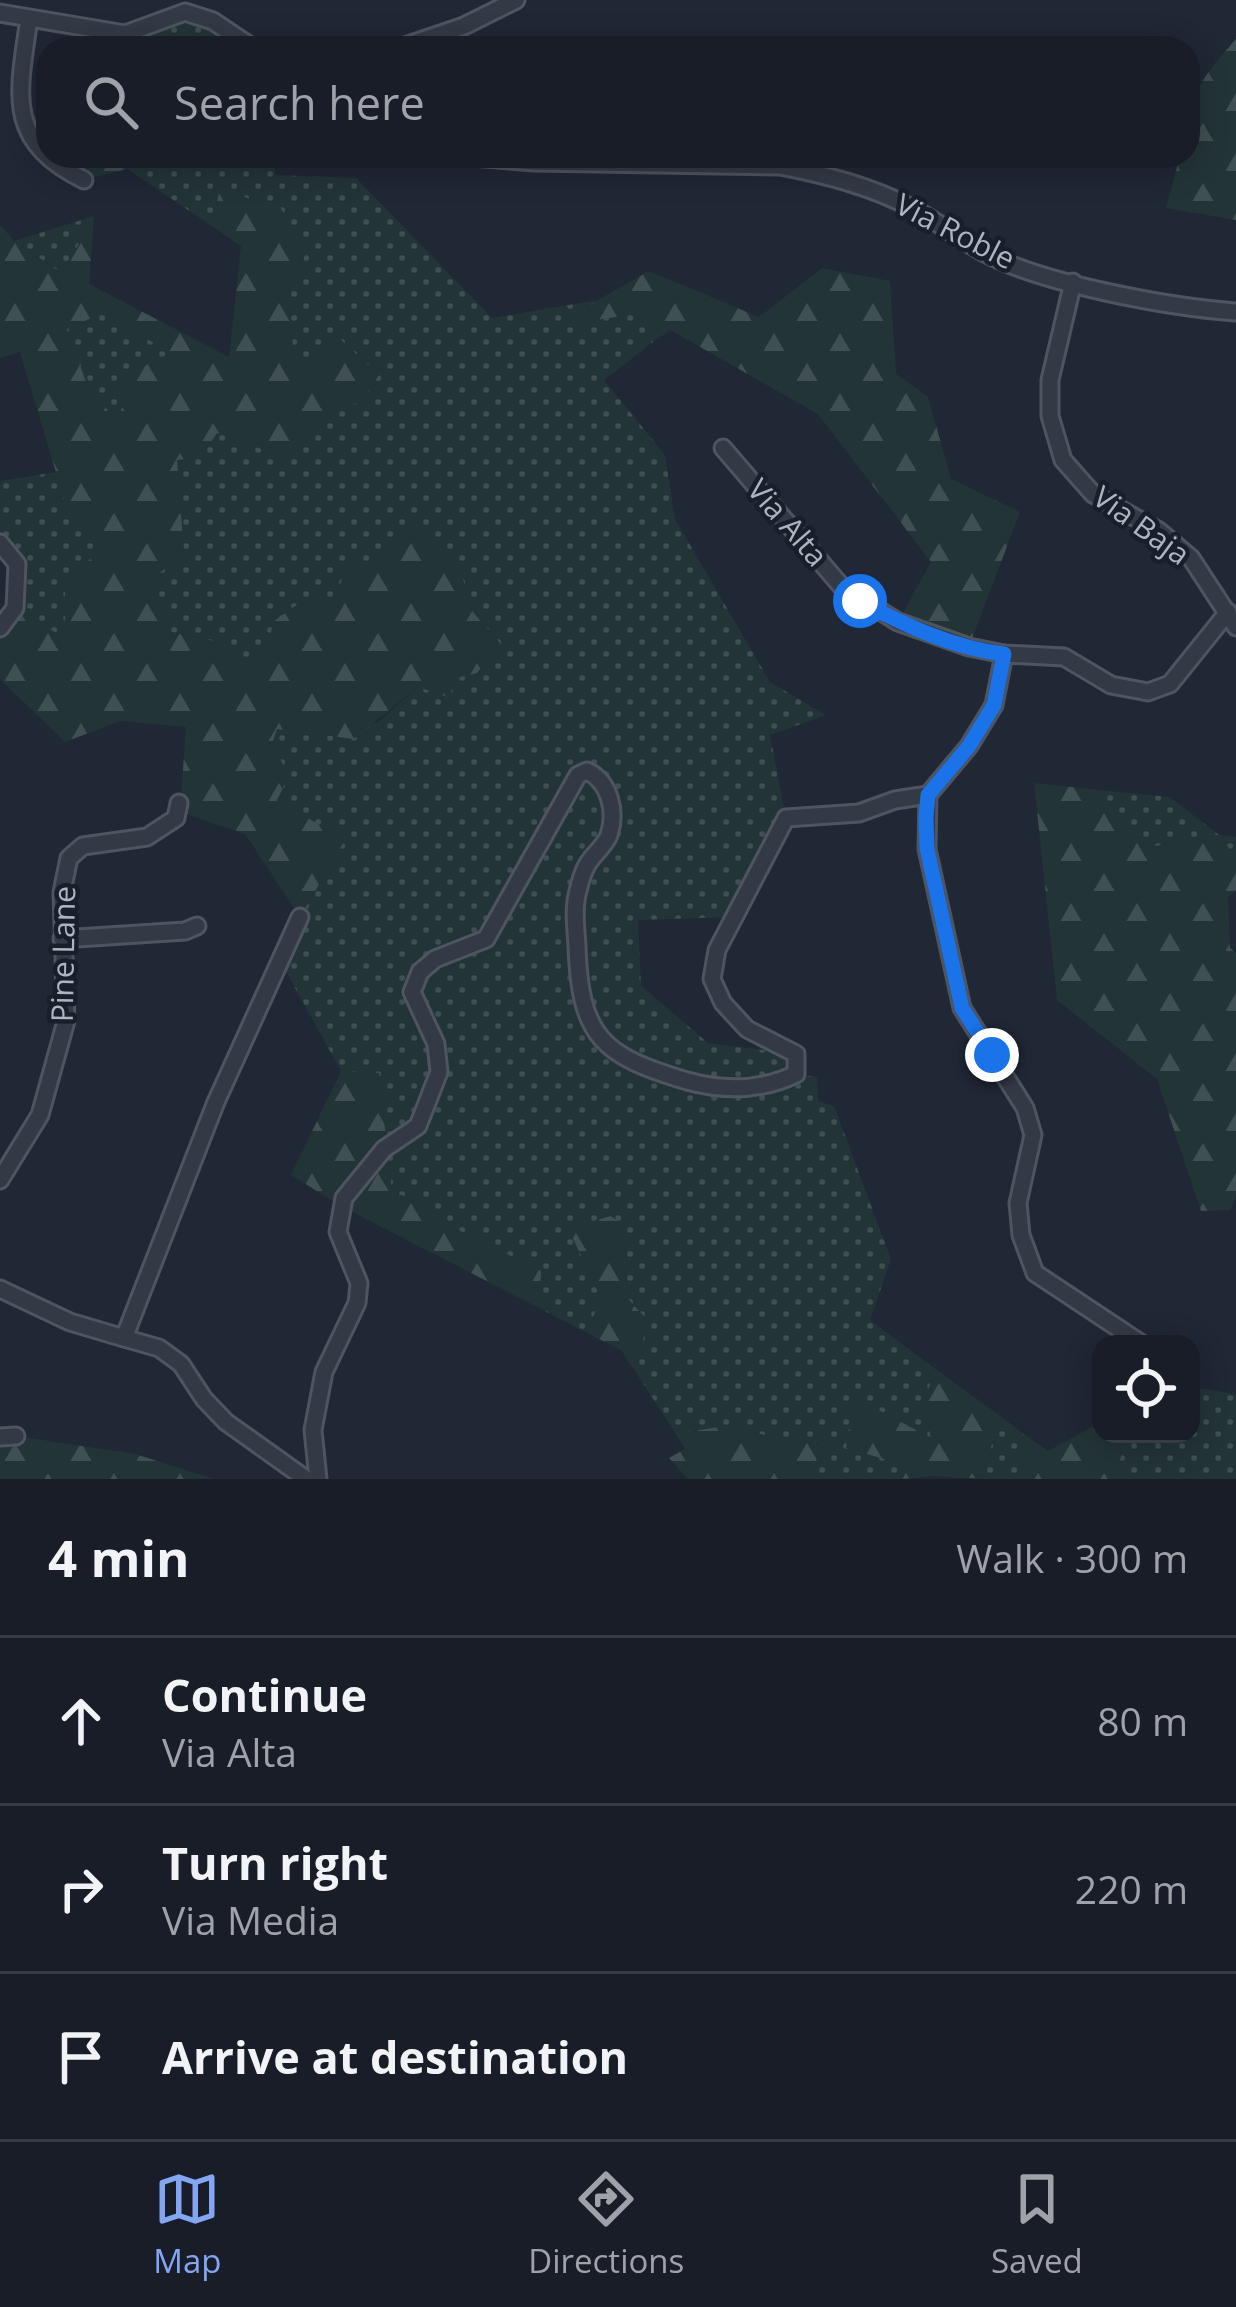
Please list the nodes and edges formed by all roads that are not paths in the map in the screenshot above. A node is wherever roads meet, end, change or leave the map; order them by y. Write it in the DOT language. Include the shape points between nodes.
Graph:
graph roads {
  1 [pos="516,0"];
  2 [pos="0,13"];
  3 [pos="28,19"];
  4 [pos="235,36"];
  5 [pos="434,36"];
  6 [pos="36,146"];
  7 [pos="60,168"];
  8 [pos="790,168"];
  9 [pos="84,180"];
  10 [pos="1072,282"];
  11 [pos="1236,312"];
  12 [pos="723,448"];
  13 [pos="0,543"];
  14 [pos="1232,620"];
  15 [pos="0,628"];
  16 [pos="1004,654"];
  17 [pos="928,795"];
  18 [pos="178,802"];
  19 [pos="300,917"];
  20 [pos="197,926"];
  21 [pos="62,939"];
  22 [pos="0,1180"];
  23 [pos="0,1288"];
  24 [pos="1128,1335"];
  25 [pos="124,1338"];
  26 [pos="307,1479"];
  27 [pos="318,1479"];
  1 -- 5 [label="street"];
  2 -- 3 [label="street"];
  3 -- 4 [label="street" via="125,34 185,12"];
  3 -- 6 [label="street" via="21,77"];
  7 -- 9 [label="street"];
  8 -- 10 [label="street, Via Roble" via="910,207 986,254"];
  10 -- 11 [label="street, Via Roble"];
  10 -- 14 [label="street, Via Baja" via="1050,380 1063,460 1093,494 1191,558"];
  12 -- 16 [label="street, Via Alta" via="860,601 898,622"];
  13 -- 15 [label="street" via="17,564 15,608"];
  14 -- 16 [label="street, Via Alta" via="1163,689 1132,692 1064,656"];
  16 -- 17 [label="street" via="994,705"];
  17 -- 24 [label="street" via="927,849 962,1008 1025,1108 1033,1135 1018,1202 1035,1273"];
  17 -- 27 [label="street" via="859,814 786,818 717,950 712,979 747,1029 796,1054 796,1074 742,1089 639,1068 588,1019 575,898 610,834 609,793 601,778 578,775 486,939 435,959 412,992 436,1044 439,1072 418,1126 384,1149 344,1198 338,1232 359,1283 324,1372 314,1430"];
  18 -- 21 [label="street, Pine Lane" via="176,818 147,837 83,846 69,858"];
  19 -- 25 [label="street" via="215,1102"];
  20 -- 21 [label="street"];
  21 -- 22 [label="street, Pine Lane" via="66,1021 57,1061 40,1114"];
  23 -- 25 [label="street"];
  25 -- 26 [label="street" via="181,1364 226,1422"];
}
